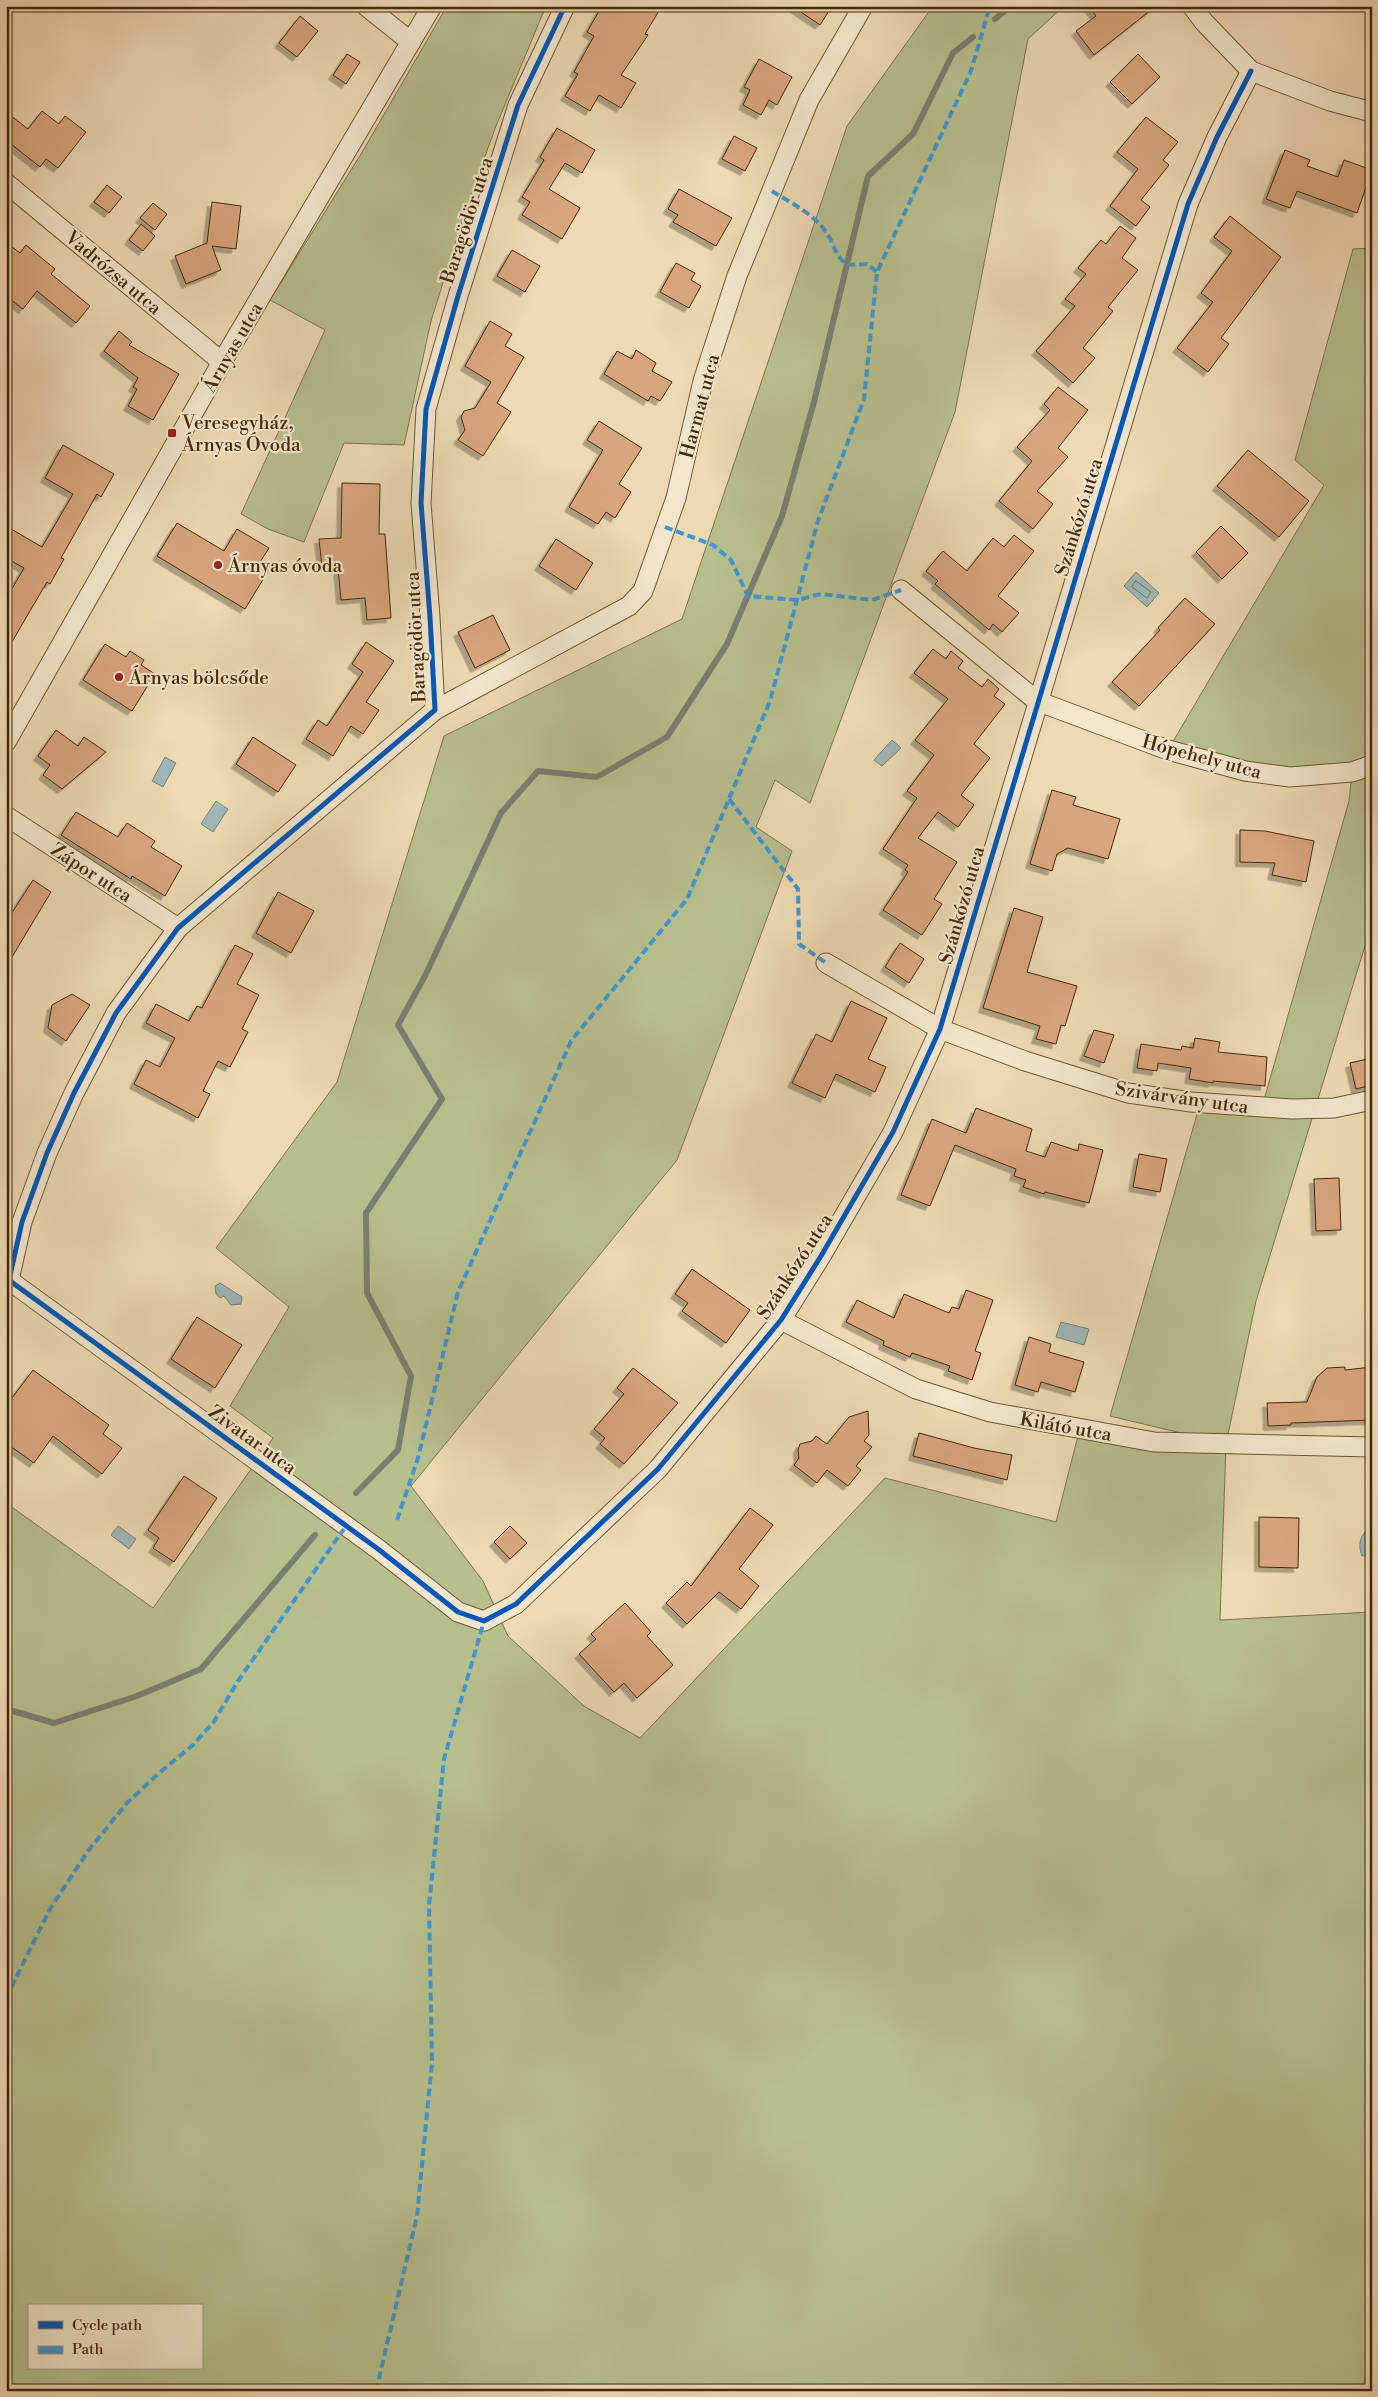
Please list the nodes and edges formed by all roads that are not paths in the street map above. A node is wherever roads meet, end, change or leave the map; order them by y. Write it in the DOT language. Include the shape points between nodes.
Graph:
graph roads {
  1 [pos="366,6"];
  2 [pos="432,6"];
  3 [pos="565,6"];
  4 [pos="863,6"];
  5 [pos="1192,6"];
  6 [pos="411,42"];
  7 [pos="1251,71"];
  8 [pos="1372,112"];
  9 [pos="6,183"];
  10 [pos="222,362"];
  11 [pos="901,590"];
  12 [pos="1037,701"];
  13 [pos="435,710"];
  14 [pos="6,742"];
  15 [pos="1372,765"];
  16 [pos="6,816"];
  17 [pos="178,928"];
  18 [pos="826,963"];
  19 [pos="940,1029"];
  20 [pos="1372,1100"];
  21 [pos="8,1279"];
  22 [pos="781,1320"];
  23 [pos="1372,1447"];
  24 [pos="484,1621"];
  1 -- 6 [label="street"];
  2 -- 6 [label="street, Árnyas utca"];
  3 -- 13 [label="street, Baragödör utca" via="518,105 426,409 421,503"];
  4 -- 13 [label="street, Harmat utca" via="809,100 737,276 703,381 676,498 643,591 629,606"];
  5 -- 7 [label="street"];
  6 -- 10 [label="street, Árnyas utca"];
  7 -- 8 [label="street" via="1330,101"];
  7 -- 12 [label="street, Szánkózó utca" via="1217,136 1188,204"];
  9 -- 10 [label="street, Vadrózsa utca"];
  10 -- 14 [label="street, Árnyas utca"];
  11 -- 12 [label="street"];
  12 -- 15 [label="street, Hópehely utca" via="1168,750 1245,771 1290,777 1352,772"];
  12 -- 19 [label="street, Szánkózó utca"];
  13 -- 17 [label="street, Baragödör utca"];
  16 -- 17 [label="street, Zápor utca"];
  17 -- 21 [label="street, Baragödör utca" via="116,1014 74,1093 22,1222"];
  18 -- 19 [label="street"];
  19 -- 20 [label="street, Szivárvány utca" via="1128,1093 1269,1108 1334,1108"];
  19 -- 22 [label="street, Szánkózó utca" via="893,1132"];
  21 -- 24 [label="street, Zivatar utca" via="378,1549 458,1612"];
  22 -- 23 [label="street, Kilátó utca" via="916,1389 990,1412 1154,1442"];
  22 -- 24 [label="street, Szánkózó utca" via="658,1469 516,1604"];
}
